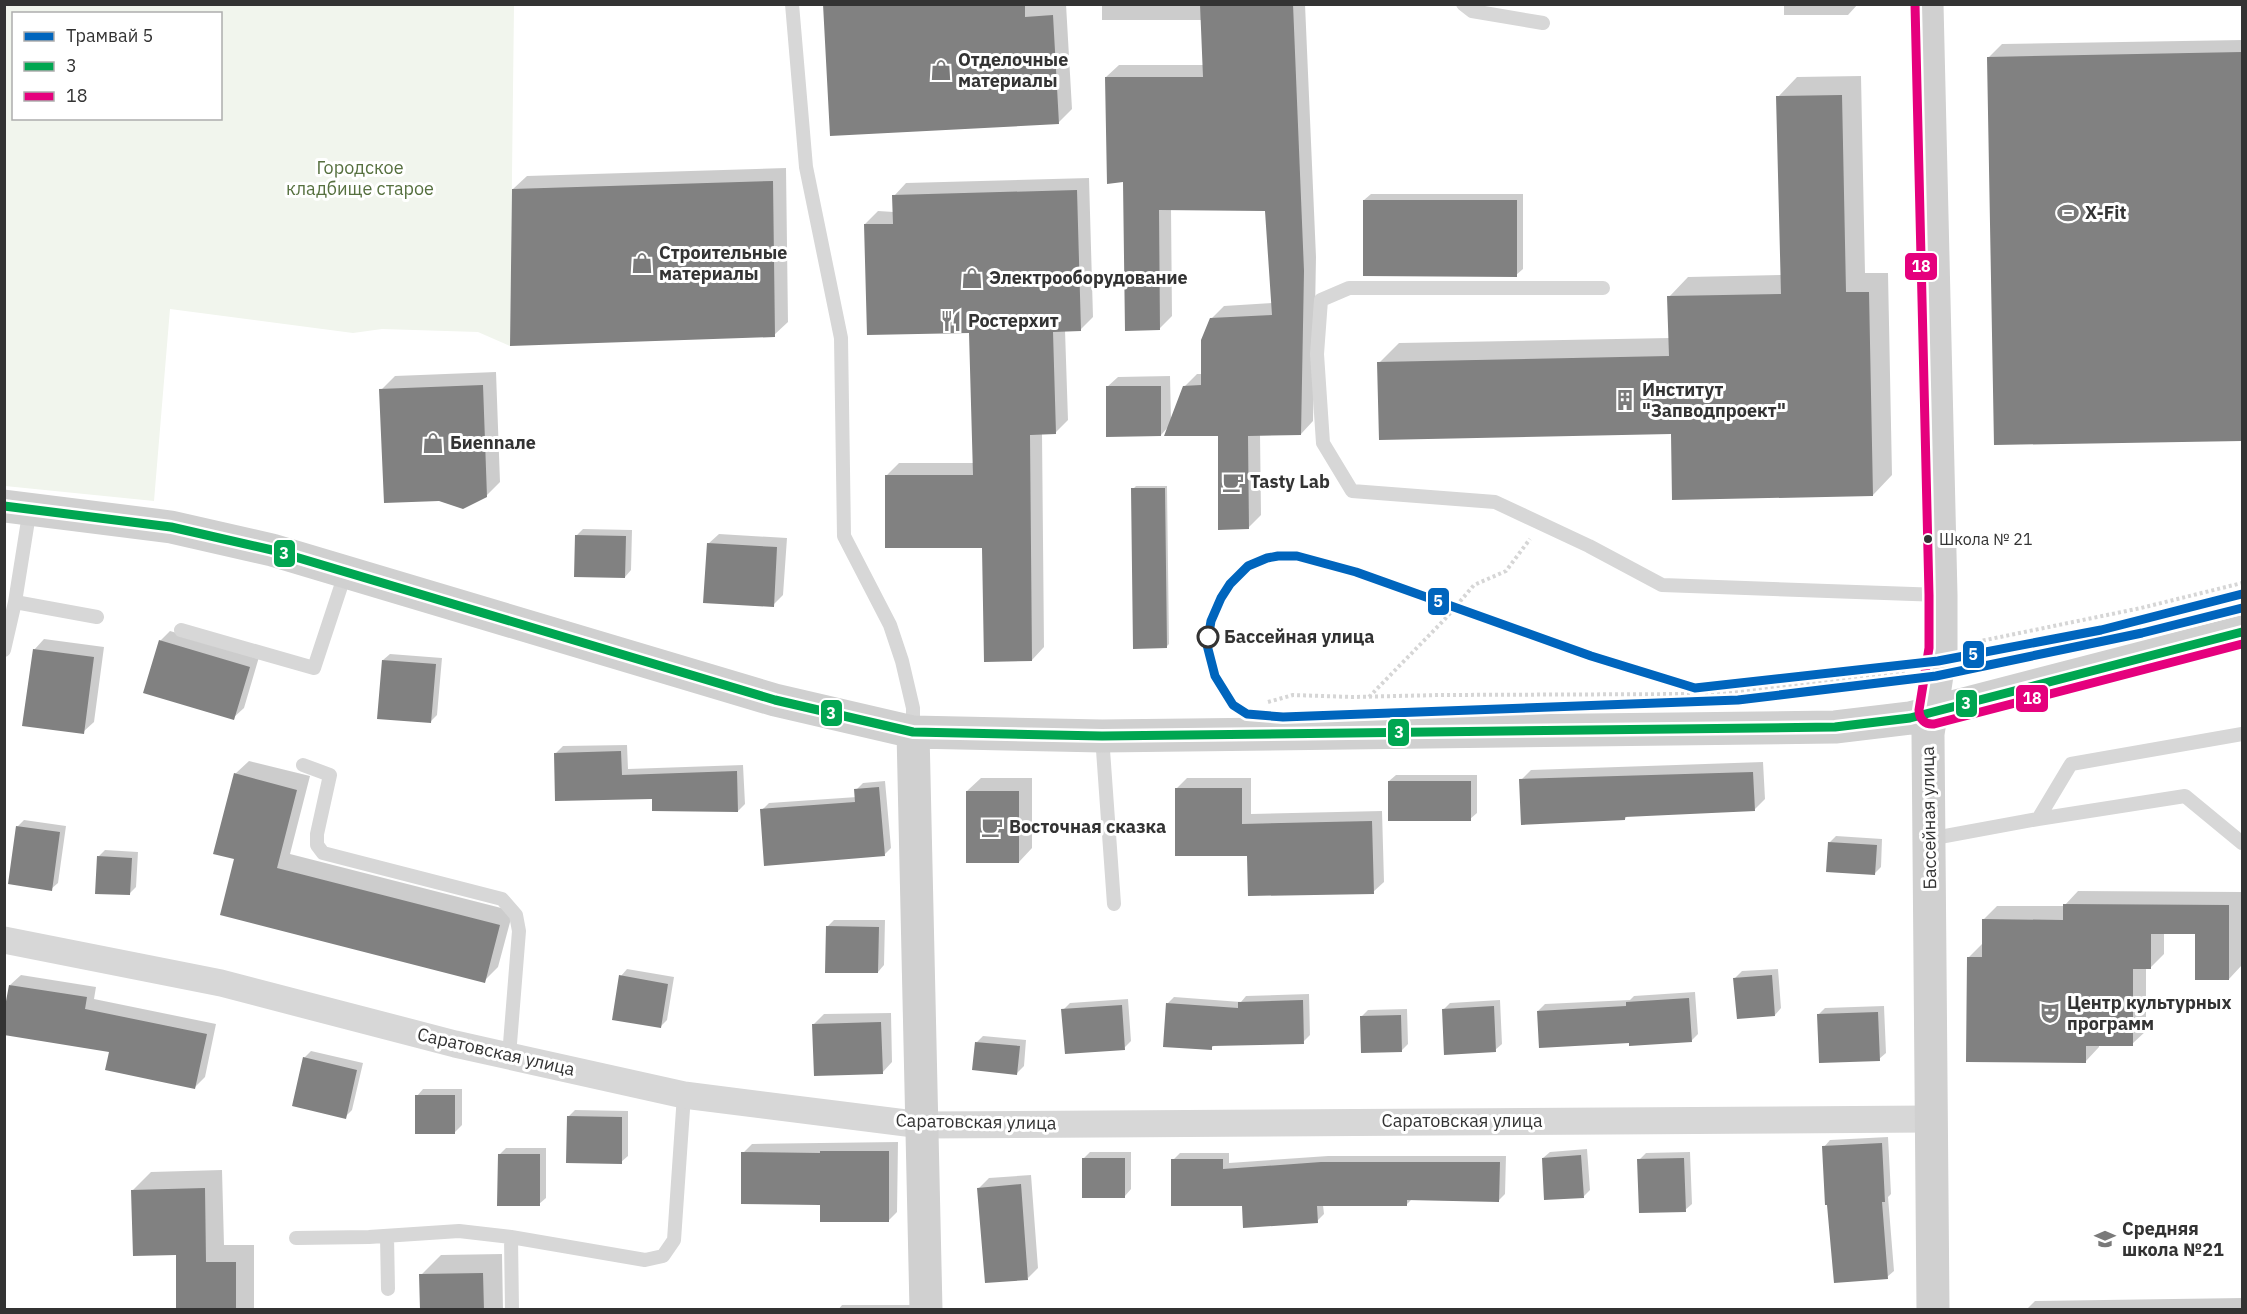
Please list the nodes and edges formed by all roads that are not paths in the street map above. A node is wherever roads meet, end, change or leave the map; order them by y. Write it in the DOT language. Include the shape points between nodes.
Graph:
graph roads {
  1 [pos="792,4"];
  2 [pos="1463,4"];
  3 [pos="1927,4"];
  4 [pos="1543,23"];
  5 [pos="1603,288"];
  6 [pos="17,507"];
  7 [pos="346,571"];
  8 [pos="1941,595"];
  9 [pos="15,602"];
  10 [pos="97,616"];
  11 [pos="181,630"];
  12 [pos="2242,632"];
  13 [pos="4,650"];
  14 [pos="1931,712"];
  15 [pos="913,732"];
  16 [pos="2242,734"];
  17 [pos="1102,736"];
  18 [pos="303,765"];
  19 [pos="2038,819"];
  20 [pos="1929,839"];
  21 [pos="2242,843"];
  22 [pos="1114,904"];
  23 [pos="4,940"];
  24 [pos="509,1056"];
  25 [pos="684,1095"];
  26 [pos="1930,1119"];
  27 [pos="922,1125"];
  28 [pos="387,1236"];
  29 [pos="511,1237"];
  30 [pos="296,1238"];
  31 [pos="388,1288"];
  32 [pos="512,1310"];
  33 [pos="926,1310"];
  34 [pos="1933,1310"];
  1 -- 15 [label="lane" via="806,167 842,338 844,536 890,625 913,708"];
  2 -- 4 [label="lane" via="1472,11"];
  3 -- 8 [label="main road, Бассейная улица"];
  5 -- 8 [label="lane" via="1349,288 1321,300 1317,354 1323,443 1352,491 1494,502 1662,585"];
  6 -- 7 [label="main road" via="171,526"];
  6 -- 9 [label="lane"];
  7 -- 11 [label="lane" via="314,668"];
  7 -- 15 [label="main road" via="775,700"];
  8 -- 14 [label="main road, Бассейная улица" via="1941,649"];
  9 -- 10 [label="lane"];
  9 -- 13 [label="lane"];
  12 -- 14 [label="main road"];
  14 -- 17 [label="main road" via="1835,727"];
  14 -- 20 [label="main road, Бассейная улица"];
  15 -- 17 [label="main road"];
  15 -- 27 [label="main road"];
  16 -- 19 [label="lane" via="2071,764"];
  17 -- 22 [label="lane"];
  18 -- 24 [label="lane" via="330,775 317,834 317,845 323,853 502,899 516,915 519,931"];
  19 -- 20 [label="lane"];
  19 -- 21 [label="lane" via="2185,796"];
  20 -- 26 [label="main road, Бассейная улица"];
  23 -- 24 [label="street, Саратовская улица" via="221,983"];
  24 -- 25 [label="street, Саратовская улица"];
  25 -- 27 [label="street, Саратовская улица"];
  25 -- 29 [label="lane" via="674,1240 663,1256 645,1260"];
  26 -- 27 [label="street, Саратовская улица"];
  26 -- 34 [label="main road, Бассейная улица"];
  27 -- 33 [label="main road"];
  28 -- 29 [label="lane" via="459,1231"];
  28 -- 30 [label="lane"];
  28 -- 31 [label="lane"];
  29 -- 32 [label="lane"];
}
